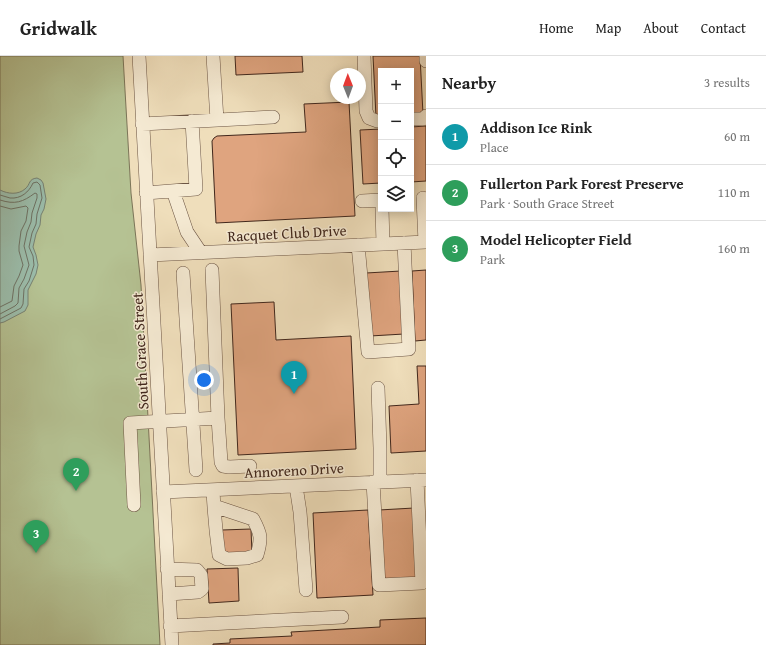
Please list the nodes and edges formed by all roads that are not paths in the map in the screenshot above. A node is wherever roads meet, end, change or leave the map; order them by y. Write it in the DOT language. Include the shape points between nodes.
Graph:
graph roads {
  1 [pos="139,56"];
  2 [pos="214,56"];
  3 [pos="364,56"];
  4 [pos="426,56"];
  5 [pos="426,61"];
  6 [pos="426,116"];
  7 [pos="273,117"];
  8 [pos="414,119"];
  9 [pos="216,120"];
  10 [pos="192,121"];
  11 [pos="378,121"];
  12 [pos="142,124"];
  13 [pos="173,191"];
  14 [pos="146,193"];
  15 [pos="420,199"];
  16 [pos="378,200"];
  17 [pos="362,201"];
  18 [pos="382,212"];
  19 [pos="426,242"];
  20 [pos="404,243"];
  21 [pos="383,244"];
  22 [pos="358,245"];
  23 [pos="201,253"];
  24 [pos="150,255"];
  25 [pos="212,270"];
  26 [pos="183,273"];
  27 [pos="378,388"];
  28 [pos="218,418"];
  29 [pos="193,419"];
  30 [pos="160,421"];
  31 [pos="250,466"];
  32 [pos="196,470"];
  33 [pos="422,480"];
  34 [pos="377,482"];
  35 [pos="296,486"];
  36 [pos="213,490"];
  37 [pos="163,492"];
  38 [pos="134,504"];
  39 [pos="214,506"];
  40 [pos="167,569"];
  41 [pos="424,583"];
  42 [pos="306,590"];
  43 [pos="169,594"];
  44 [pos="342,617"];
  45 [pos="170,626"];
  46 [pos="172,645"];
  1 -- 12 [label="street, South Grace Street"];
  2 -- 9 [label="street"];
  3 -- 11 [label="street" via="366,111 369,118"];
  4 -- 5 [label="street"];
  6 -- 8 [label="street" via="423,119"];
  7 -- 9 [label="street"];
  9 -- 10 [label="street"];
  10 -- 12 [label="street"];
  10 -- 13 [label="street" via="196,189"];
  12 -- 14 [label="street, South Grace Street"];
  13 -- 14 [label="street"];
  13 -- 23 [label="street" via="187,232"];
  14 -- 24 [label="street, South Grace Street"];
  15 -- 19 [label="street"];
  16 -- 17 [label="street"];
  18 -- 21 [label="street"];
  19 -- 20 [label="street, Racquet Club Drive"];
  20 -- 21 [label="street, Racquet Club Drive"];
  20 -- 22 [label="street" via="409,349 368,352"];
  21 -- 22 [label="street, Racquet Club Drive"];
  22 -- 23 [label="street, Racquet Club Drive"];
  23 -- 24 [label="street, Racquet Club Drive"];
  24 -- 30 [label="street, South Grace Street"];
  25 -- 28 [label="street"];
  26 -- 29 [label="street"];
  27 -- 34 [label="street" via="380,448"];
  28 -- 29 [label="street"];
  28 -- 31 [label="street" via="223,466"];
  29 -- 30 [label="street"];
  29 -- 32 [label="street"];
  30 -- 37 [label="street, South Grace Street"];
  30 -- 38 [label="street" via="130,422"];
  33 -- 34 [label="street, Annoreno Drive"];
  33 -- 41 [label="street"];
  34 -- 35 [label="street, Annoreno Drive"];
  34 -- 41 [label="street" via="379,585"];
  35 -- 36 [label="street, Annoreno Drive"];
  35 -- 42 [label="street"];
  36 -- 37 [label="street, Annoreno Drive"];
  36 -- 39 [label="street"];
  37 -- 40 [label="street, South Grace Street"];
  39 -- 39 [label="street" via="219,555 227,559 257,555 261,543 253,519"];
  40 -- 43 [label="street, South Grace Street"];
  40 -- 43 [label="street" via="197,570 201,575 202,589 198,592"];
  43 -- 45 [label="street, South Grace Street"];
  44 -- 45 [label="street"];
  45 -- 46 [label="street, South Grace Street"];
}
